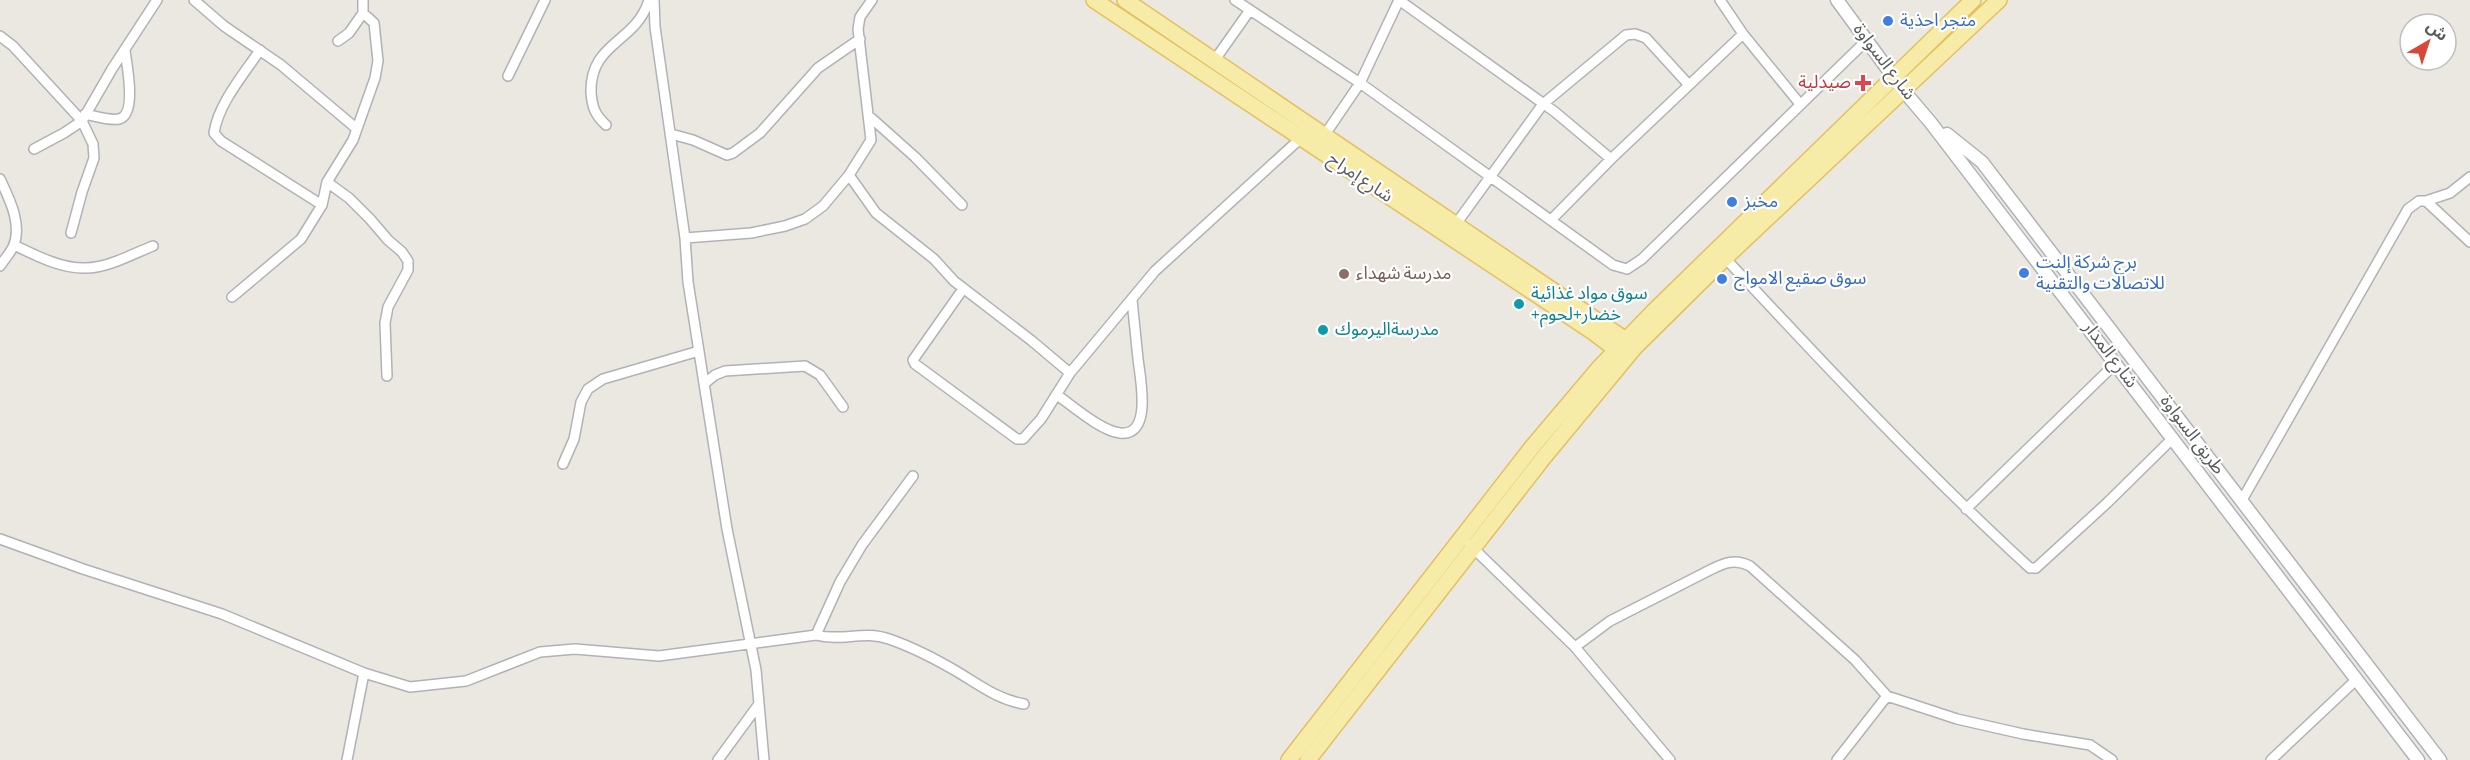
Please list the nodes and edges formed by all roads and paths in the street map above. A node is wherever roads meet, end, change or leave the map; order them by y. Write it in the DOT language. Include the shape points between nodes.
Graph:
graph roads {
  1 [pos="157,0"];
  2 [pos="194,0"];
  3 [pos="363,0"];
  4 [pos="545,0"];
  5 [pos="649,0"];
  6 [pos="654,0"];
  7 [pos="872,0"];
  8 [pos="1094,0"];
  9 [pos="1125,0"];
  10 [pos="1235,0"];
  11 [pos="1399,0"];
  12 [pos="1720,0"];
  13 [pos="1837,0"];
  14 [pos="1973,0"];
  15 [pos="1999,0"];
  16 [pos="1143,5"];
  17 [pos="1250,10"];
  18 [pos="363,13"];
  19 [pos="1743,34"];
  20 [pos="0,36"];
  21 [pos="860,39"];
  22 [pos="1868,39"];
  23 [pos="338,41"];
  24 [pos="260,50"];
  25 [pos="125,51"];
  26 [pos="1214,62"];
  27 [pos="508,76"];
  28 [pos="1894,76"];
  29 [pos="1360,83"];
  30 [pos="1689,86"];
  31 [pos="1903,90"];
  32 [pos="1543,104"];
  33 [pos="1800,104"];
  34 [pos="869,116"];
  35 [pos="84,118"];
  36 [pos="1931,123"];
  37 [pos="606,125"];
  38 [pos="357,129"];
  39 [pos="671,134"];
  40 [pos="1324,136"];
  41 [pos="1301,138"];
  42 [pos="34,149"];
  43 [pos="1611,159"];
  44 [pos="849,175"];
  45 [pos="1491,176"];
  46 [pos="2470,177"];
  47 [pos="0,179"];
  48 [pos="327,182"];
  49 [pos="2426,201"];
  50 [pos="322,205"];
  51 [pos="962,205"];
  52 [pos="1552,219"];
  53 [pos="1456,224"];
  54 [pos="71,233"];
  55 [pos="685,238"];
  56 [pos="2470,242"];
  57 [pos="14,245"];
  58 [pos="153,246"];
  59 [pos="1725,258"];
  60 [pos="0,267"];
  61 [pos="963,289"];
  62 [pos="232,297"];
  63 [pos="1132,300"];
  64 [pos="1626,348"];
  65 [pos="699,351"];
  66 [pos="2116,363"];
  67 [pos="1070,373"];
  68 [pos="387,376"];
  69 [pos="705,383"];
  70 [pos="1057,395"];
  71 [pos="843,407"];
  72 [pos="2173,438"];
  73 [pos="563,464"];
  74 [pos="913,476"];
  75 [pos="2242,500"];
  76 [pos="1966,509"];
  77 [pos="0,539"];
  78 [pos="1468,542"];
  79 [pos="816,635"];
  80 [pos="751,645"];
  81 [pos="1575,647"];
  82 [pos="364,673"];
  83 [pos="2357,679"];
  84 [pos="1887,696"];
  85 [pos="759,704"];
  86 [pos="1024,704"];
  87 [pos="347,760"];
  88 [pos="718,760"];
  89 [pos="764,760"];
  90 [pos="1289,760"];
  91 [pos="1308,760"];
  92 [pos="1670,760"];
  93 [pos="1837,760"];
  94 [pos="2112,760"];
  95 [pos="2271,760"];
  96 [pos="2418,760"];
  97 [pos="2440,760"];
  1 -- 25 [label="street"];
  2 -- 24 [label="street"];
  3 -- 18 [label="street"];
  4 -- 27 [label="street"];
  5 -- 37 [label="street" via="637,25 603,53 596,64 591,79 592,103 596,116"];
  6 -- 39 [label="street"];
  7 -- 21 [label="street" via="860,17"];
  8 -- 41 [label="main road, شارع إمراح"];
  9 -- 16 [label="main road, شارع إمراح"];
  10 -- 17 [label="street"];
  11 -- 29 [label="street"];
  11 -- 32 [label="street"];
  12 -- 19 [label="street"];
  13 -- 22 [label="street, شارع السواوة"];
  14 -- 28 [label="main road"];
  15 -- 31 [label="main road"];
  16 -- 26 [label="main road, شارع إمراح"];
  17 -- 26 [label="street"];
  17 -- 29 [label="street"];
  18 -- 23 [label="street"];
  18 -- 38 [label="street" via="374,23 378,61"];
  19 -- 30 [label="street"];
  19 -- 33 [label="street"];
  20 -- 35 [label="street"];
  21 -- 34 [label="street"];
  21 -- 39 [label="street" via="818,68 760,133 733,153"];
  22 -- 28 [label="street, شارع السواوة"];
  22 -- 33 [label="street"];
  24 -- 38 [label="street"];
  24 -- 50 [label="street" via="226,102 214,133"];
  25 -- 35 [label="street"];
  25 -- 35 [label="street" via="130,91 125,115 114,119"];
  26 -- 40 [label="main road, شارع إمراح"];
  28 -- 31 [label="street, شارع السواوة"];
  28 -- 64 [label="main road"];
  29 -- 40 [label="street"];
  29 -- 45 [label="street"];
  30 -- 32 [label="street" via="1646,38 1626,35"];
  30 -- 43 [label="street"];
  31 -- 36 [label="street, شارع السواوة"];
  31 -- 59 [label="main road"];
  32 -- 43 [label="street"];
  32 -- 45 [label="street"];
  33 -- 52 [label="street" via="1642,259 1627,269 1613,265"];
  34 -- 44 [label="street" via="871,140"];
  34 -- 51 [label="street"];
  35 -- 42 [label="street"];
  35 -- 54 [label="street" via="95,151"];
  36 -- 66 [label="street, شارع المدار"];
  36 -- 75 [label="street, طريق السواوة" via="1982,162"];
  38 -- 48 [label="street"];
  39 -- 55 [label="street"];
  40 -- 53 [label="main road, شارع إمراح"];
  41 -- 63 [label="street" via="1178,249"];
  41 -- 64 [label="main road, شارع إمراح"];
  43 -- 52 [label="street"];
  44 -- 55 [label="street" via="823,206 805,219 751,233"];
  44 -- 61 [label="street" via="876,213"];
  45 -- 52 [label="street"];
  45 -- 53 [label="street"];
  46 -- 49 [label="street" via="2450,193"];
  47 -- 57 [label="street" via="16,223"];
  48 -- 50 [label="street"];
  48 -- 68 [label="street" via="356,205 408,261 408,270 388,307 385,323"];
  49 -- 56 [label="street"];
  49 -- 75 [label="street" via="2413,204 2404,214"];
  50 -- 62 [label="street" via="301,238"];
  53 -- 64 [label="main road, شارع إمراح"];
  55 -- 65 [label="street"];
  57 -- 58 [label="street" via="40,257 84,268 99,267"];
  57 -- 60 [label="street"];
  59 -- 64 [label="main road"];
  59 -- 76 [label="street"];
  61 -- 67 [label="street"];
  61 -- 70 [label="street" via="915,356 915,364 1017,439 1029,434"];
  63 -- 67 [label="street"];
  63 -- 70 [label="street" via="1144,390 1138,423 1131,432 1121,434 1107,429"];
  64 -- 78 [label="main road" via="1540,438"];
  65 -- 69 [label="street"];
  65 -- 73 [label="street" via="593,384 581,402 574,439"];
  66 -- 72 [label="street, شارع المدار"];
  66 -- 76 [label="street"];
  67 -- 70 [label="street"];
  69 -- 71 [label="street" via="725,371 805,366 820,375"];
  69 -- 80 [label="street" via="727,529"];
  72 -- 76 [label="street" via="2036,568 2030,568"];
  72 -- 83 [label="street, شارع المدار"];
  74 -- 79 [label="street" via="862,545"];
  75 -- 97 [label="street, طريق السواوة"];
  77 -- 82 [label="street" via="222,614"];
  78 -- 81 [label="street"];
  78 -- 90 [label="main road"];
  78 -- 91 [label="main road"];
  79 -- 80 [label="street"];
  79 -- 86 [label="street" via="839,638 868,634 890,640 959,673 990,693"];
  80 -- 82 [label="street" via="659,656 574,649 540,652 466,681 410,687"];
  80 -- 85 [label="street"];
  81 -- 84 [label="street" via="1610,621 1700,575 1722,564 1742,562 1855,660"];
  81 -- 92 [label="street"];
  82 -- 87 [label="street"];
  83 -- 95 [label="street"];
  83 -- 96 [label="street, شارع المدار"];
  84 -- 93 [label="street"];
  84 -- 94 [label="street" via="1956,719 2090,745"];
  85 -- 88 [label="street"];
  85 -- 89 [label="street"];
}
